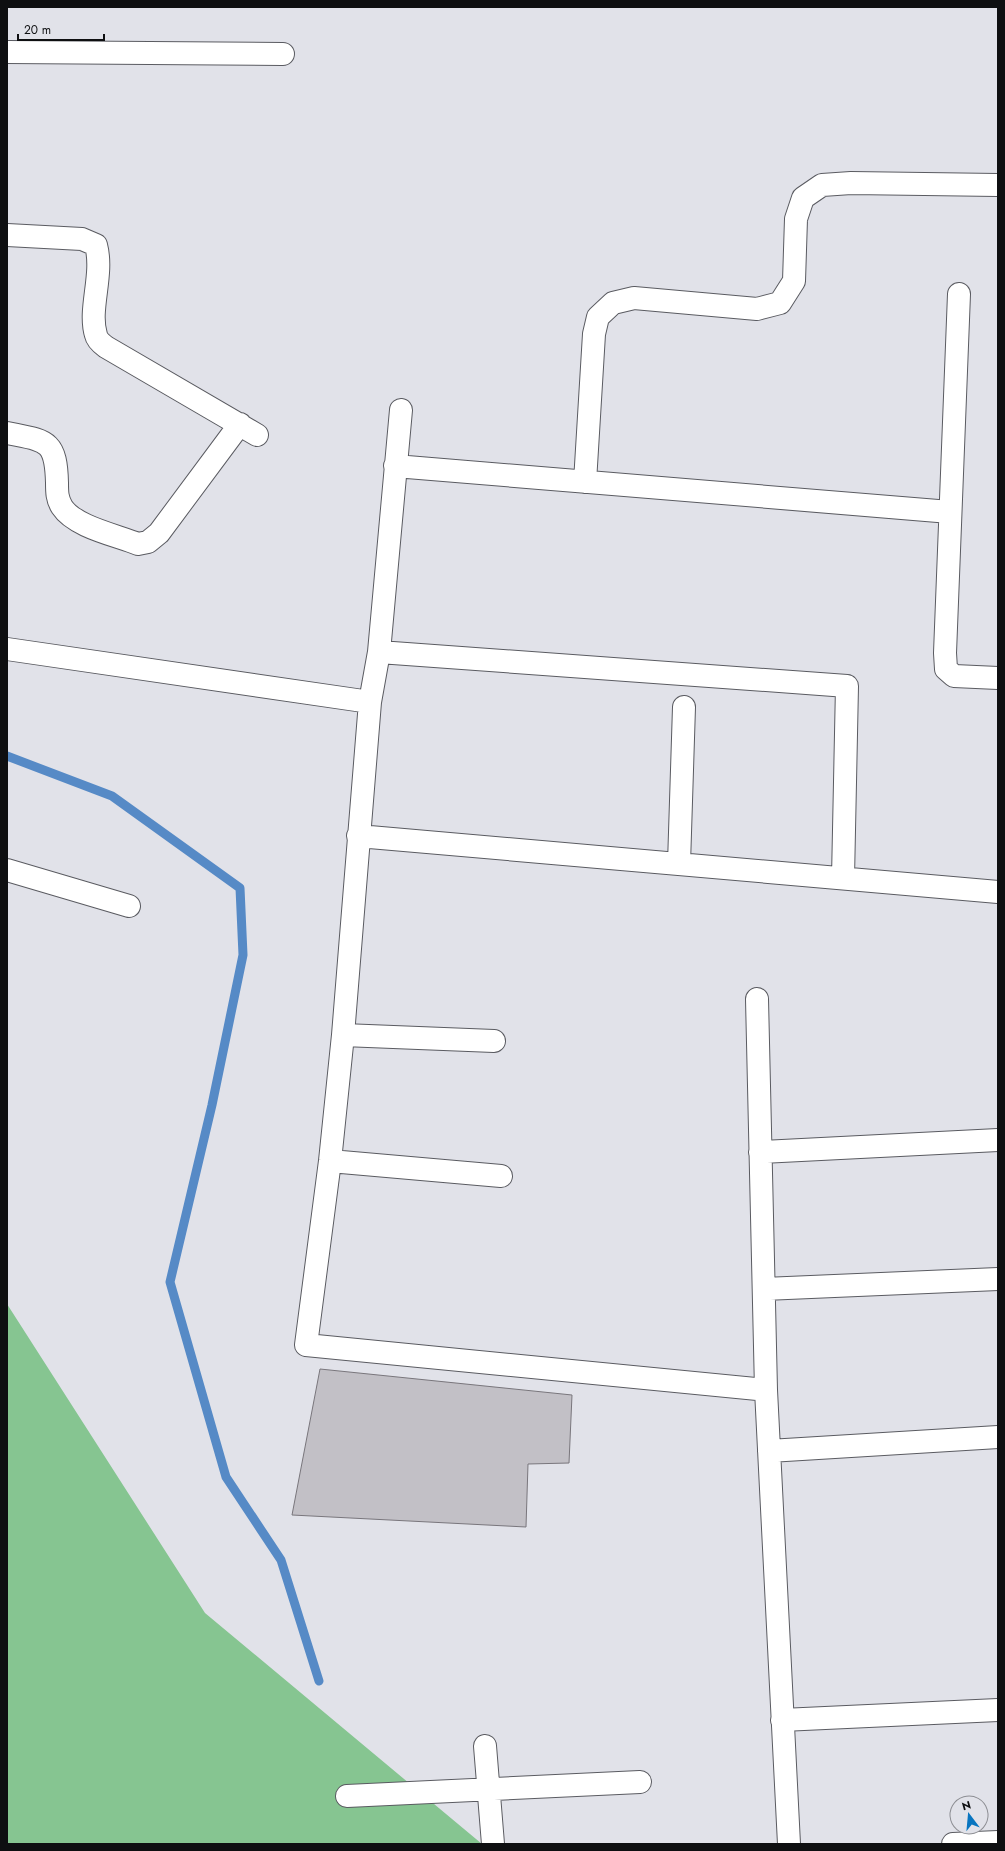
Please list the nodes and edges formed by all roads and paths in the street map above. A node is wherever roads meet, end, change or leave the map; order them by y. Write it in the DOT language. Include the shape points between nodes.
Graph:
graph roads {
  1 [pos="7,52"];
  2 [pos="283,54"];
  3 [pos="998,185"];
  4 [pos="7,236"];
  5 [pos="959,294"];
  6 [pos="401,410"];
  7 [pos="7,433"];
  8 [pos="395,466"];
  9 [pos="585,482"];
  10 [pos="950,512"];
  11 [pos="7,649"];
  12 [pos="379,652"];
  13 [pos="998,678"];
  14 [pos="370,702"];
  15 [pos="684,708"];
  16 [pos="358,836"];
  17 [pos="679,864"];
  18 [pos="7,870"];
  19 [pos="843,878"];
  20 [pos="998,892"];
  21 [pos="129,906"];
  22 [pos="757,999"];
  23 [pos="343,1035"];
  24 [pos="494,1041"];
  25 [pos="998,1140"];
  26 [pos="760,1152"];
  27 [pos="330,1161"];
  28 [pos="501,1176"];
  29 [pos="998,1279"];
  30 [pos="764,1289"];
  31 [pos="766,1390"];
  32 [pos="998,1437"];
  33 [pos="769,1451"];
  34 [pos="998,1710"];
  35 [pos="782,1720"];
  36 [pos="485,1746"];
  37 [pos="640,1782"];
  38 [pos="489,1789"];
  39 [pos="347,1796"];
  40 [pos="998,1842"];
  41 [pos="493,1844"];
  42 [pos="789,1844"];
  43 [pos="953,1844"];
  1 -- 2 [label="street"];
  3 -- 9 [label="street" via="822,185 802,198 796,219 794,281 780,303 757,308 634,298 613,303 598,317 594,334"];
  4 -- 7 [label="street" via="82,239 96,245 99,258 94,323 96,337 106,347 248,429 159,533 148,542 138,544 74,520 62,507 57,496 56,465 49,447 41,440"];
  5 -- 10 [label="street"];
  6 -- 8 [label="street"];
  8 -- 9 [label="street"];
  8 -- 12 [label="street"];
  9 -- 10 [label="street"];
  10 -- 13 [label="street" via="946,669 954,676"];
  11 -- 14 [label="street"];
  12 -- 14 [label="street"];
  12 -- 19 [label="street" via="847,686"];
  14 -- 16 [label="street"];
  15 -- 17 [label="street"];
  16 -- 17 [label="street"];
  16 -- 23 [label="street"];
  17 -- 19 [label="street"];
  18 -- 21 [label="street"];
  19 -- 20 [label="street"];
  22 -- 26 [label="street"];
  23 -- 24 [label="street"];
  23 -- 27 [label="street"];
  25 -- 26 [label="street"];
  26 -- 30 [label="street"];
  27 -- 28 [label="street"];
  27 -- 31 [label="street" via="306,1345"];
  29 -- 30 [label="street"];
  30 -- 31 [label="street"];
  31 -- 33 [label="street"];
  32 -- 33 [label="street"];
  33 -- 35 [label="street"];
  34 -- 35 [label="street"];
  35 -- 42 [label="street"];
  36 -- 38 [label="street"];
  37 -- 38 [label="street"];
  38 -- 39 [label="street"];
  38 -- 41 [label="street"];
  40 -- 43 [label="street"];
}
